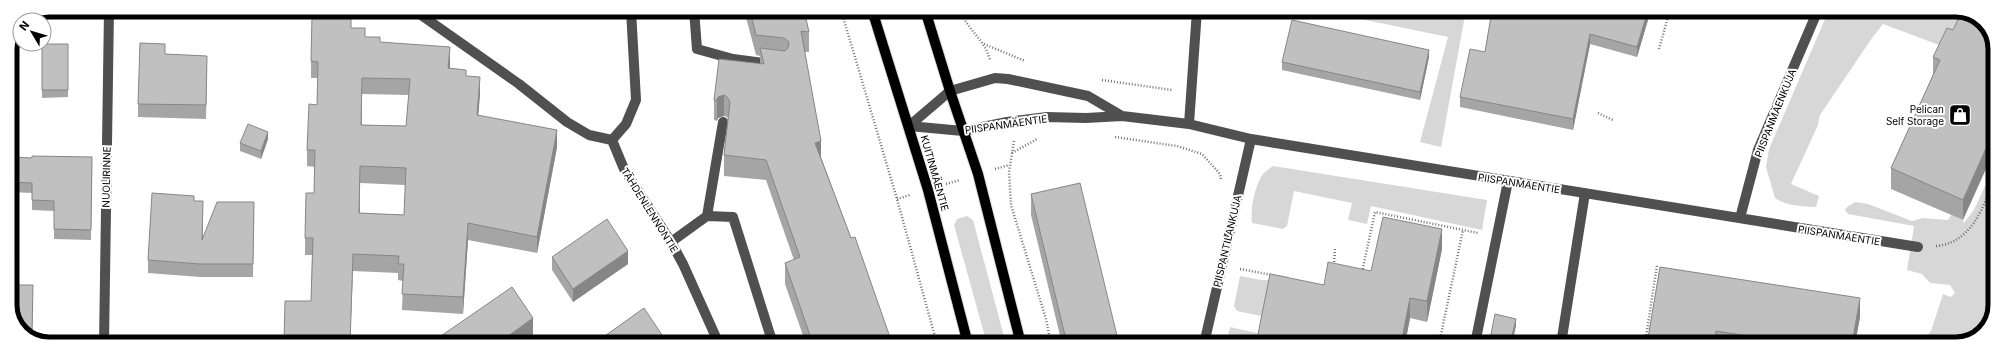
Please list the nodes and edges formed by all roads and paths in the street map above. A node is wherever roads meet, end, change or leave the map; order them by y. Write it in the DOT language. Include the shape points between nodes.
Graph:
graph roads {
  1 [pos="109,17"];
  2 [pos="424,17"];
  3 [pos="631,17"];
  4 [pos="695,17"];
  5 [pos="842,17"];
  6 [pos="874,17"];
  7 [pos="927,17"];
  8 [pos="1197,17"];
  9 [pos="1668,17"];
  10 [pos="1815,17"];
  11 [pos="1659,49"];
  12 [pos="783,65"];
  13 [pos="950,91"];
  14 [pos="1598,113"];
  15 [pos="1122,116"];
  16 [pos="1613,120"];
  17 [pos="723,122"];
  18 [pos="1189,124"];
  19 [pos="909,126"];
  20 [pos="963,130"];
  21 [pos="1040,137"];
  22 [pos="1113,137"];
  23 [pos="1251,139"];
  24 [pos="612,140"];
  25 [pos="1012,153"];
  26 [pos="1009,165"];
  27 [pos="1009,172"];
  28 [pos="978,174"];
  29 [pos="1221,181"];
  30 [pos="1508,181"];
  31 [pos="928,190"];
  32 [pos="1585,193"];
  33 [pos="1988,194"];
  34 [pos="897,198"];
  35 [pos="707,216"];
  36 [pos="1740,218"];
  37 [pos="1463,230"];
  38 [pos="1483,234"];
  39 [pos="671,242"];
  40 [pos="1918,247"];
  41 [pos="1335,248"];
  42 [pos="1657,265"];
  43 [pos="1238,268"];
  44 [pos="1333,268"];
  45 [pos="1360,278"];
  46 [pos="1294,279"];
  47 [pos="104,337"];
  48 [pos="716,337"];
  49 [pos="771,337"];
  50 [pos="935,337"];
  51 [pos="966,337"];
  52 [pos="1019,337"];
  53 [pos="1050,337"];
  54 [pos="1206,337"];
  55 [pos="1440,337"];
  56 [pos="1476,337"];
  57 [pos="1562,337"];
  58 [pos="1646,337"];
  1 -- 47 [label="street, NUOLIRINNE"];
  2 -- 24 [label="street" via="519,84 567,122 589,135"];
  3 -- 24 [label="street" via="636,100 626,124"];
  4 -- 12 [label="street" via="697,49 733,59"];
  5 -- 34 [label="path"];
  6 -- 19 [label="main road, KUITINMÄENTIE"];
  7 -- 13 [label="main road"];
  8 -- 18 [label="street"];
  9 -- 11 [label="path"];
  10 -- 36 [label="street, PIISPANMÄENKUJA" via="1758,150"];
  13 -- 15 [label="street, PIISPANMÄENTIE" via="995,78 1008,79 1088,96"];
  13 -- 19 [label="street, PIISPANMÄENTIE"];
  13 -- 20 [label="main road"];
  14 -- 16 [label="path"];
  15 -- 18 [label="street, PIISPANMÄENTIE"];
  15 -- 20 [label="street, PIISPANMÄENTIE" via="1047,117"];
  17 -- 35 [label="street"];
  18 -- 23 [label="street, PIISPANMÄENTIE"];
  19 -- 20 [label="street, PIISPANMÄENTIE"];
  19 -- 31 [label="main road, KUITINMÄENTIE"];
  20 -- 28 [label="main road"];
  21 -- 25 [label="path"];
  22 -- 29 [label="path" via="1177,146 1202,154 1220,174"];
  23 -- 30 [label="street, PIISPANMÄENTIE"];
  23 -- 54 [label="street, PIISPANTILANKUJA"];
  24 -- 39 [label="street, TÄHDENLENNONTIE" via="624,169"];
  26 -- 28 [label="path"];
  27 -- 53 [label="path" via="1011,205"];
  28 -- 31 [label="path"];
  28 -- 52 [label="main road"];
  30 -- 32 [label="street, PIISPANMÄENTIE"];
  30 -- 56 [label="street"];
  31 -- 34 [label="path"];
  31 -- 51 [label="main road, KUITINMÄENTIE"];
  32 -- 36 [label="street, PIISPANMÄENTIE"];
  32 -- 57 [label="street"];
  33 -- 40 [label="path" via="1969,230 1954,242 1940,246"];
  34 -- 50 [label="path"];
  35 -- 39 [label="street"];
  35 -- 49 [label="street" via="733,217"];
  36 -- 40 [label="street, PIISPANMÄENTIE"];
  37 -- 38 [label="path"];
  37 -- 45 [label="path" via="1375,212"];
  37 -- 55 [label="path"];
  39 -- 48 [label="street, TÄHDENLENNONTIE"];
  41 -- 44 [label="path"];
  42 -- 58 [label="path"];
  43 -- 46 [label="path"];
}
